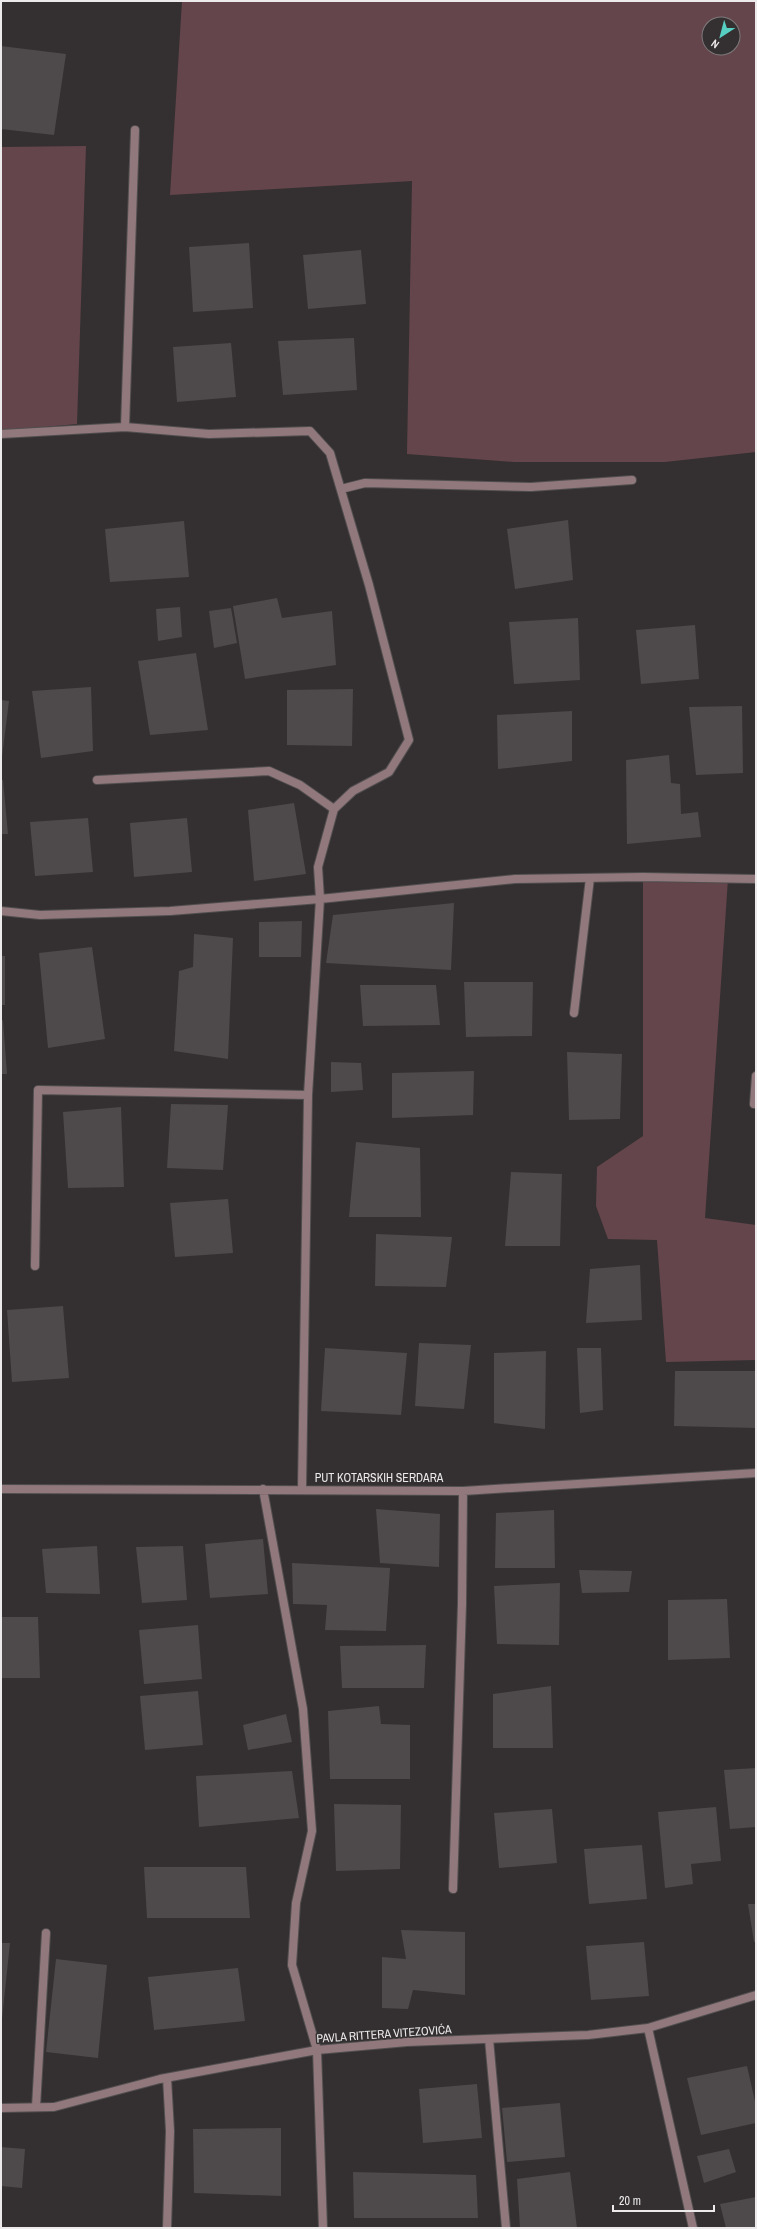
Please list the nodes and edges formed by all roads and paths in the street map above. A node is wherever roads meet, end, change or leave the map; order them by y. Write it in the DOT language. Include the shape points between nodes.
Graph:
graph roads {
  1 [pos="135,130"];
  2 [pos="125,427"];
  3 [pos="1,434"];
  4 [pos="632,480"];
  5 [pos="340,489"];
  6 [pos="97,780"];
  7 [pos="334,808"];
  8 [pos="590,878"];
  9 [pos="756,879"];
  10 [pos="320,899"];
  11 [pos="1,911"];
  12 [pos="574,1013"];
  13 [pos="756,1076"];
  14 [pos="308,1095"];
  15 [pos="754,1104"];
  16 [pos="35,1266"];
  17 [pos="756,1473"];
  18 [pos="1,1488"];
  19 [pos="302,1489"];
  20 [pos="263,1490"];
  21 [pos="463,1491"];
  22 [pos="453,1889"];
  23 [pos="46,1933"];
  24 [pos="756,1995"];
  25 [pos="648,2028"];
  26 [pos="489,2039"];
  27 [pos="317,2050"];
  28 [pos="167,2078"];
  29 [pos="36,2107"];
  30 [pos="1,2108"];
  31 [pos="167,2228"];
  32 [pos="323,2228"];
  33 [pos="506,2228"];
  34 [pos="693,2228"];
  1 -- 2 [label="street"];
  2 -- 3 [label="street"];
  2 -- 5 [label="street" via="209,434 310,431 330,453"];
  4 -- 5 [label="street" via="531,487 366,483"];
  5 -- 7 [label="street" via="369,584 409,740 390,772 353,791"];
  6 -- 7 [label="street" via="269,771 300,785"];
  7 -- 10 [label="street" via="318,867"];
  8 -- 9 [label="street"];
  8 -- 10 [label="street" via="516,879"];
  8 -- 12 [label="street"];
  10 -- 11 [label="street" via="170,911 40,915"];
  10 -- 14 [label="street"];
  13 -- 15 [label="street"];
  14 -- 16 [label="street" via="38,1090"];
  14 -- 19 [label="street"];
  17 -- 21 [label="street, PUT KOTARSKIH SERDARA"];
  18 -- 20 [label="street, PUT KOTARSKIH SERDARA"];
  19 -- 20 [label="street, PUT KOTARSKIH SERDARA"];
  19 -- 21 [label="street, PUT KOTARSKIH SERDARA"];
  20 -- 27 [label="street" via="303,1709 312,1831 296,1903 292,1965"];
  21 -- 22 [label="street"];
  23 -- 29 [label="street"];
  24 -- 25 [label="street, PAVLA RITTERA VITEZOVIĆA"];
  25 -- 26 [label="street, PAVLA RITTERA VITEZOVIĆA" via="588,2035"];
  25 -- 34 [label="street"];
  26 -- 27 [label="street, PAVLA RITTERA VITEZOVIĆA" via="406,2042"];
  26 -- 33 [label="street"];
  27 -- 28 [label="street, PAVLA RITTERA VITEZOVIĆA"];
  27 -- 32 [label="street"];
  28 -- 29 [label="street, PAVLA RITTERA VITEZOVIĆA" via="54,2107"];
  28 -- 31 [label="street" via="170,2131"];
  29 -- 30 [label="street, PAVLA RITTERA VITEZOVIĆA"];
}
